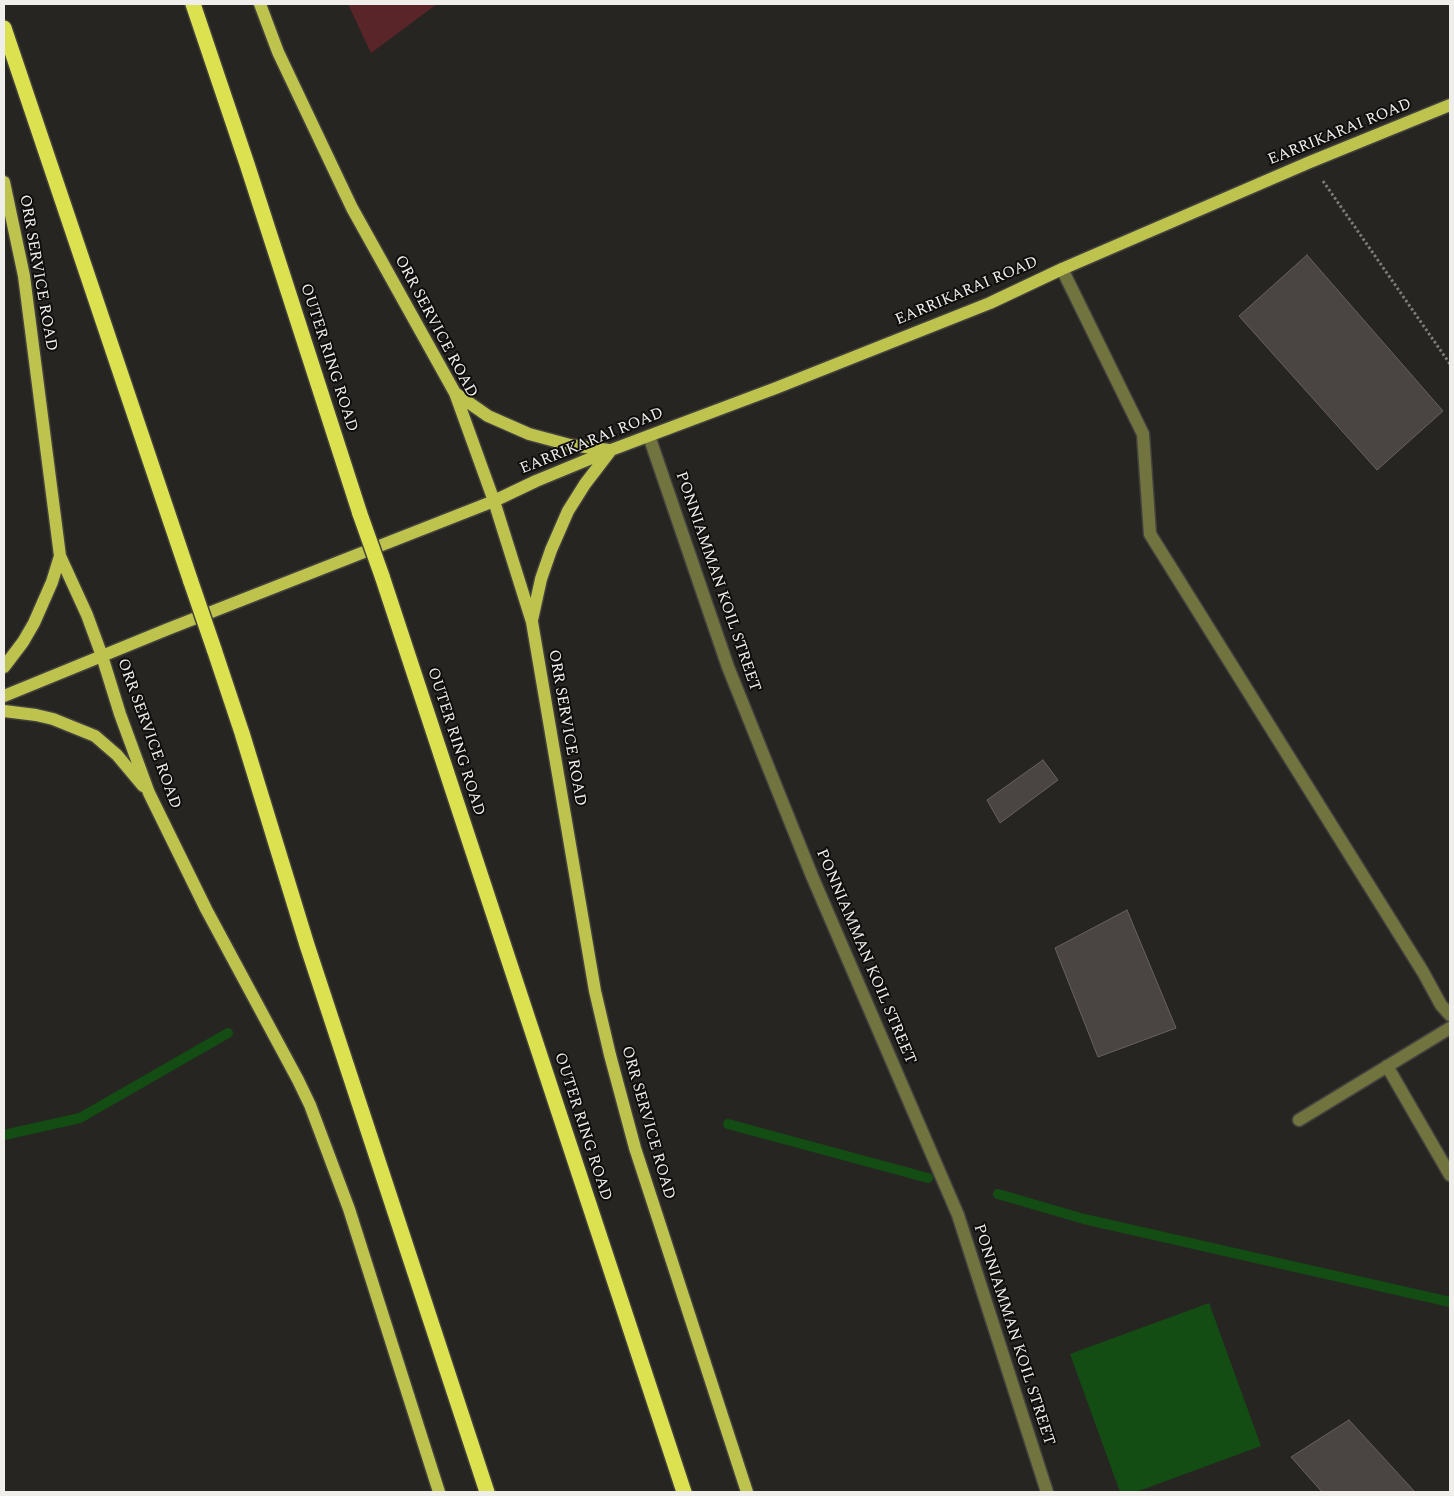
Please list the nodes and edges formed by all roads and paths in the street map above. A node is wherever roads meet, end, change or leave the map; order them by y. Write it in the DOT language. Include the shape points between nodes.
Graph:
graph roads {
  1 [pos="193,4"];
  2 [pos="260,4"];
  3 [pos="4,28"];
  4 [pos="1450,105"];
  5 [pos="1310,162"];
  6 [pos="4,182"];
  7 [pos="1062,269"];
  8 [pos="1450,364"];
  9 [pos="455,393"];
  10 [pos="649,436"];
  11 [pos="611,450"];
  12 [pos="494,501"];
  13 [pos="60,556"];
  14 [pos="532,622"];
  15 [pos="102,656"];
  16 [pos="4,667"];
  17 [pos="4,696"];
  18 [pos="4,711"];
  19 [pos="149,794"];
  20 [pos="1450,1015"];
  21 [pos="1450,1028"];
  22 [pos="1388,1066"];
  23 [pos="1299,1120"];
  24 [pos="1450,1175"];
  25 [pos="438,1492"];
  26 [pos="487,1492"];
  27 [pos="684,1492"];
  28 [pos="747,1492"];
  29 [pos="1047,1492"];
  1 -- 27 [label="highway, OUTER RING ROAD, bridge"];
  2 -- 9 [label="main road, ORR SERVICE ROAD" via="278,52 352,208"];
  3 -- 26 [label="highway, bridge" via="242,733 307,945"];
  4 -- 5 [label="main road, EARRIKARAI ROAD"];
  5 -- 7 [label="main road, EARRIKARAI ROAD"];
  5 -- 8 [label="path"];
  6 -- 13 [label="main road, ORR SERVICE ROAD" via="24,276"];
  7 -- 10 [label="main road, EARRIKARAI ROAD" via="990,303"];
  7 -- 20 [label="street" via="1143,434 1150,534"];
  9 -- 11 [label="main road" via="488,416 529,434 570,445"];
  9 -- 12 [label="main road, ORR SERVICE ROAD"];
  10 -- 11 [label="main road, EARRIKARAI ROAD"];
  10 -- 29 [label="street, PONNIAMMAN KOIL STREET" via="728,668 812,876 958,1215"];
  11 -- 12 [label="main road, EARRIKARAI ROAD"];
  11 -- 14 [label="main road" via="568,511 541,578"];
  12 -- 14 [label="main road, ORR SERVICE ROAD"];
  12 -- 15 [label="main road, EARRIKARAI ROAD"];
  13 -- 15 [label="main road, ORR SERVICE ROAD"];
  13 -- 16 [label="main road" via="38,616"];
  14 -- 28 [label="main road, ORR SERVICE ROAD" via="595,991 610,1055 635,1148"];
  15 -- 17 [label="main road, EARRIKARAI ROAD"];
  15 -- 19 [label="main road, ORR SERVICE ROAD"];
  18 -- 19 [label="main road" via="53,719 95,736 117,755"];
  19 -- 25 [label="main road, ORR SERVICE ROAD" via="310,1105 349,1209"];
  21 -- 22 [label="street"];
  22 -- 23 [label="street"];
  22 -- 24 [label="street"];
}
